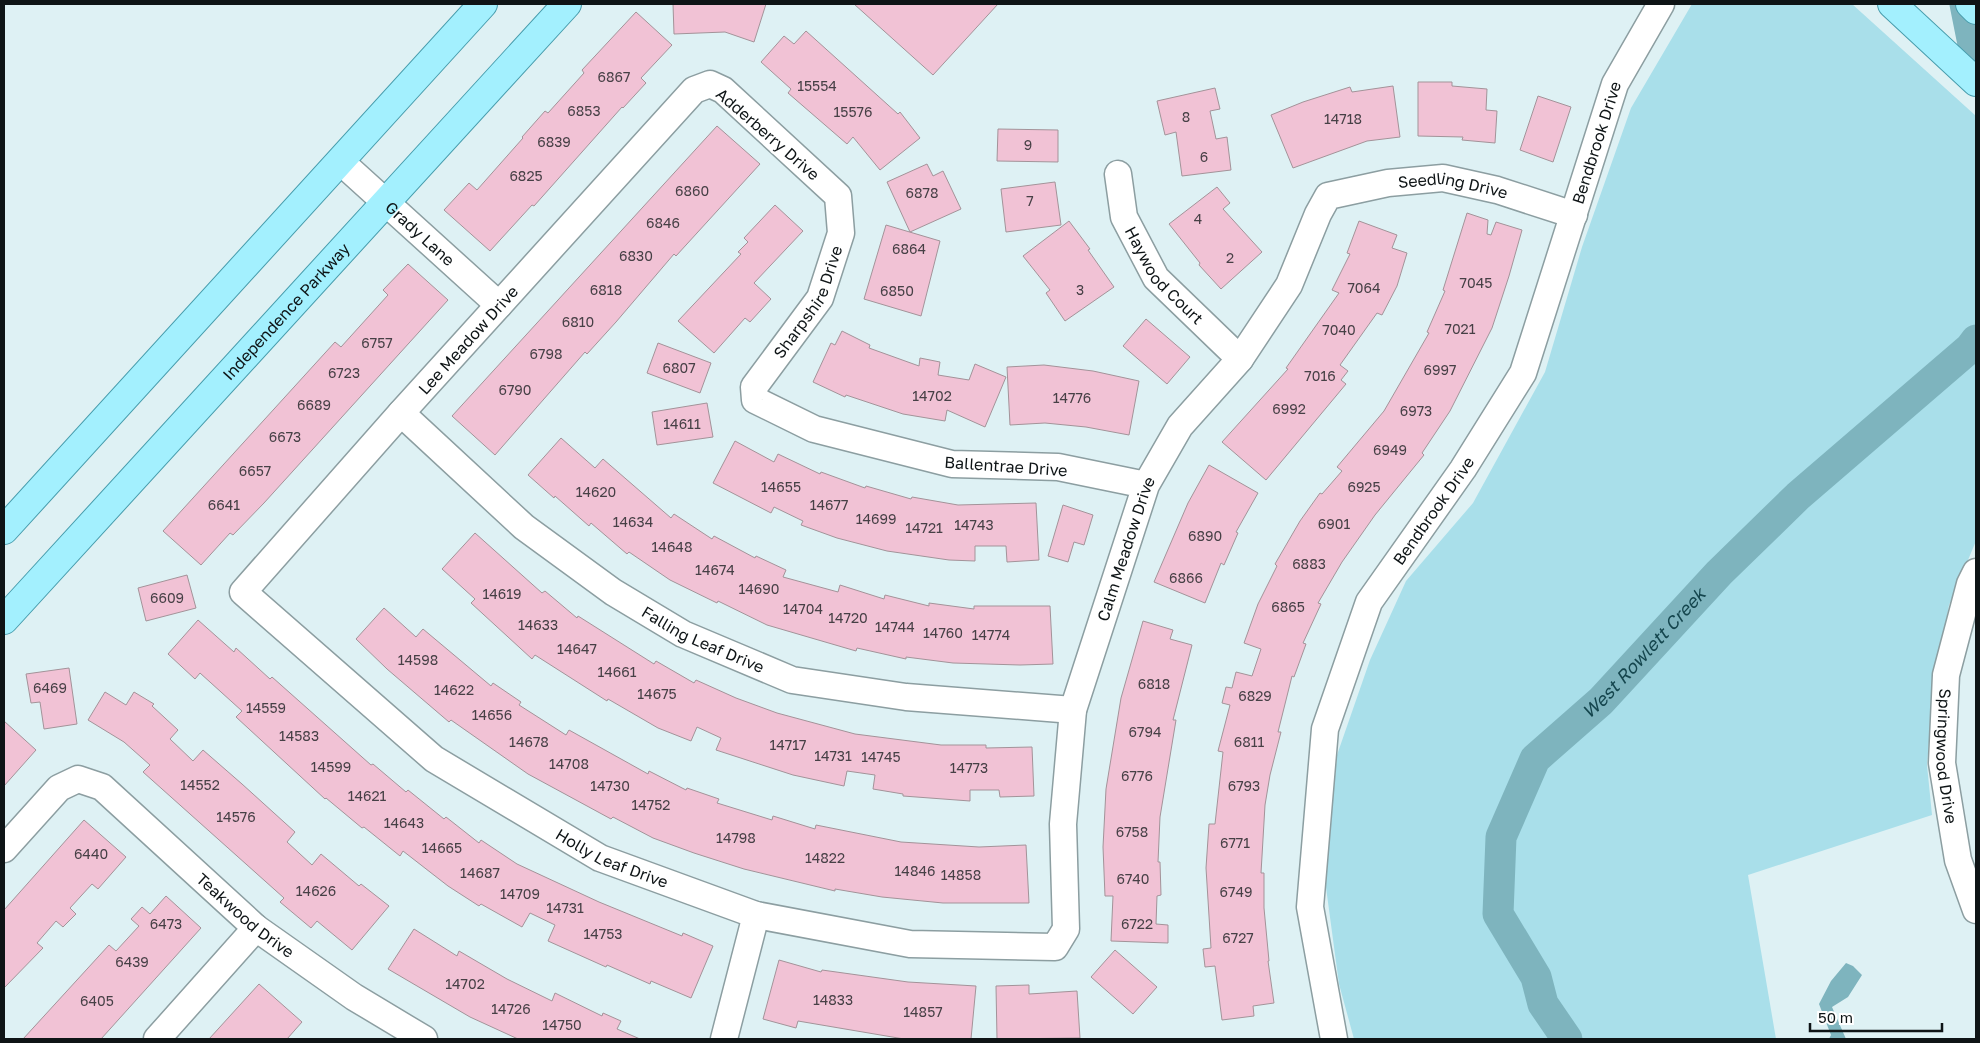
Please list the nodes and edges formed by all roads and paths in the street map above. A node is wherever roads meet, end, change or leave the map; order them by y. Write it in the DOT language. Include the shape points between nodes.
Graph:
graph roads {
  1 [pos="483,4"];
  2 [pos="567,4"];
  3 [pos="1661,4"];
  4 [pos="1892,4"];
  5 [pos="1970,4"];
  6 [pos="1976,10"];
  7 [pos="1976,82"];
  8 [pos="694,90"];
  9 [pos="340,161"];
  10 [pos="1118,174"];
  11 [pos="838,196"];
  12 [pos="1328,196"];
  13 [pos="385,202"];
  14 [pos="1574,216"];
  15 [pos="499,305"];
  16 [pos="1240,359"];
  17 [pos="755,400"];
  18 [pos="401,413"];
  19 [pos="1146,486"];
  20 [pos="4,530"];
  21 [pos="1976,572"];
  22 [pos="243,592"];
  23 [pos="4,620"];
  24 [pos="1073,710"];
  25 [pos="4,849"];
  26 [pos="1976,910"];
  27 [pos="756,915"];
  28 [pos="256,928"];
  29 [pos="1055,947"];
  30 [pos="157,1039"];
  31 [pos="424,1039"];
  32 [pos="724,1039"];
  33 [pos="1334,1039"];
  1 -- 9 [label="main road"];
  2 -- 13 [label="main road, Independence Parkway"];
  3 -- 14 [label="street, Bendbrook Drive" via="1615,84"];
  4 -- 7 [label="main road"];
  5 -- 6 [label="main road"];
  8 -- 11 [label="street, Adderberry Drive" via="710,84 723,90"];
  8 -- 15 [label="street, Lee Meadow Drive"];
  9 -- 13 [label="street, Grady Lane"];
  9 -- 20 [label="main road"];
  10 -- 16 [label="street, Haywood Court" via="1124,217 1156,278"];
  11 -- 17 [label="street, Sharpshire Drive" via="841,233 820,298 754,387"];
  12 -- 14 [label="street, Seedling Drive" via="1388,183 1443,178 1497,190"];
  12 -- 16 [label="street, Calm Meadow Drive" via="1289,285"];
  13 -- 15 [label="street, Grady Lane"];
  13 -- 23 [label="main road, Independence Parkway"];
  14 -- 33 [label="street, Bendbrook Drive" via="1523,373 1463,468 1369,602 1324,730 1310,907"];
  15 -- 18 [label="street, Lee Meadow Drive"];
  16 -- 19 [label="street, Calm Meadow Drive" via="1180,426"];
  17 -- 19 [label="street, Ballentrae Drive" via="814,430 952,464 1058,467"];
  18 -- 22 [label="street, Lee Meadow Drive"];
  18 -- 24 [label="street, Falling Leaf Drive" via="524,527 613,592 683,634 792,680 906,697"];
  19 -- 24 [label="street, Calm Meadow Drive"];
  21 -- 26 [label="street, Springwood Drive" via="1946,675 1942,763 1958,860"];
  22 -- 27 [label="street, Holly Leaf Drive" via="434,759 600,858"];
  24 -- 29 [label="street, Calm Meadow Drive" via="1063,824 1066,929"];
  25 -- 28 [label="street, Teakwood Drive" via="59,788 78,779 102,787"];
  27 -- 29 [label="street, Holly Leaf Drive" via="910,944"];
  27 -- 32 [label="street"];
  28 -- 30 [label="street"];
  28 -- 31 [label="street, Teakwood Drive" via="354,998"];
}
